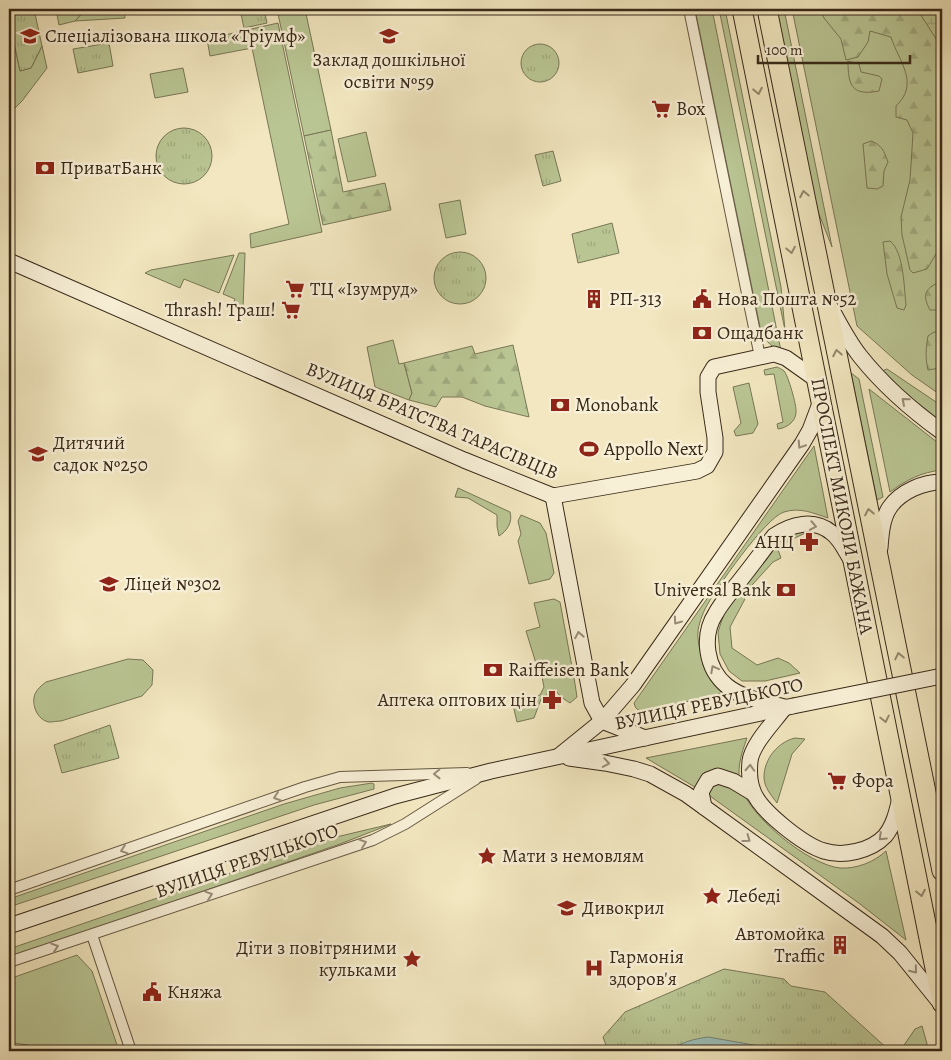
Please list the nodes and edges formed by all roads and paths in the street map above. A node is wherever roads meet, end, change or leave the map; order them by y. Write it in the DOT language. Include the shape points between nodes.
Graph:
graph roads {
  1 [pos="688,9"];
  2 [pos="742,9"];
  3 [pos="767,9"];
  4 [pos="9,261"];
  5 [pos="826,298"];
  6 [pos="760,357"];
  7 [pos="817,380"];
  8 [pos="821,401"];
  9 [pos="942,432"];
  10 [pos="942,482"];
  11 [pos="553,496"];
  12 [pos="879,560"];
  13 [pos="853,564"];
  14 [pos="942,676"];
  15 [pos="789,706"];
  16 [pos="602,721"];
  17 [pos="644,738"];
  18 [pos="558,757"];
  19 [pos="485,772"];
  20 [pos="926,790"];
  21 [pos="753,793"];
  22 [pos="901,794"];
  23 [pos="704,807"];
  24 [pos="942,816"];
  25 [pos="942,871"];
  26 [pos="9,890"];
  27 [pos="9,926"];
  28 [pos="92,935"];
  29 [pos="9,962"];
  30 [pos="942,1004"];
  31 [pos="132,1051"];
  1 -- 6 [label="street"];
  2 -- 7 [label="highway, ПРОСПЕКТ МИКОЛИ БАЖАНА, one-way"];
  5 -- 3 [label="highway, ПРОСПЕКТ МИКОЛИ БАЖАНА, one-way"];
  4 -- 11 [label="street, ВУЛИЦЯ БРАТСТВА ТАРАСІВЦІВ"];
  9 -- 5 [label="street, one-way" via="860,357"];
  12 -- 5 [label="highway, ПРОСПЕКТ МИКОЛИ БАЖАНА, one-way"];
  6 -- 7 [label="street, ВУЛИЦЯ БРАТСТВА ТАРАСІВЦІВ" via="774,354 786,358"];
  6 -- 11 [label="street, ВУЛИЦЯ БРАТСТВА ТАРАСІВЦІВ" via="714,367 708,377 715,452 707,466"];
  7 -- 8 [label="highway, ПРОСПЕКТ МИКОЛИ БАЖАНА"];
  8 -- 13 [label="highway, ПРОСПЕКТ МИКОЛИ БАЖАНА"];
  8 -- 16 [label="street, one-way" via="802,444 633,685"];
  10 -- 12 [label="street" via="924,484 890,506 882,531"];
  16 -- 11 [label="street, ВУЛИЦЯ БРАТСТВА ТАРАСІВЦІВ, one-way" via="589,692"];
  20 -- 12 [label="highway, ПРОСПЕКТ МИКОЛИ БАЖАНА, one-way"];
  15 -- 13 [label="street, one-way" via="754,700 728,687 718,676 708,650 709,631 715,613 774,536 796,524 809,524 831,532"];
  13 -- 22 [label="highway, ПРОСПЕКТ МИКОЛИ БАЖАНА, one-way"];
  14 -- 15 [label="street, ВУЛИЦЯ РЕВУЦЬКОГО, bridge"];
  15 -- 17 [label="street, ВУЛИЦЯ РЕВУЦЬКОГО"];
  21 -- 15 [label="street, one-way" via="749,777 750,758"];
  16 -- 17 [label="street"];
  16 -- 18 [label="street"];
  17 -- 18 [label="street, ВУЛИЦЯ РЕВУЦЬКОГО"];
  18 -- 19 [label="street, ВУЛИЦЯ РЕВУЦЬКОГО"];
  18 -- 23 [label="street, one-way" via="605,763 650,774"];
  19 -- 26 [label="street, ВУЛИЦЯ РЕВУЦЬКОГО, one-way" via="340,777"];
  19 -- 27 [label="street, ВУЛИЦЯ РЕВУЦЬКОГО" via="395,796"];
  28 -- 19 [label="street, ВУЛИЦЯ РЕВУЦЬКОГО, one-way" via="373,840"];
  20 -- 24 [label="street"];
  20 -- 25 [label="highway, ПРОСПЕКТ МИКОЛИ БАЖАНА"];
  22 -- 21 [label="street, one-way" via="895,818 881,840 869,848 841,852 825,851 811,845 777,821"];
  21 -- 23 [label="street" via="718,776 708,780 701,792"];
  22 -- 30 [label="highway, ПРОСПЕКТ МИКОЛИ БАЖАНА, one-way"];
  23 -- 30 [label="street, one-way" via="882,936"];
  29 -- 28 [label="street, ВУЛИЦЯ РЕВУЦЬКОГО, one-way"];
  28 -- 31 [label="street"];
}
